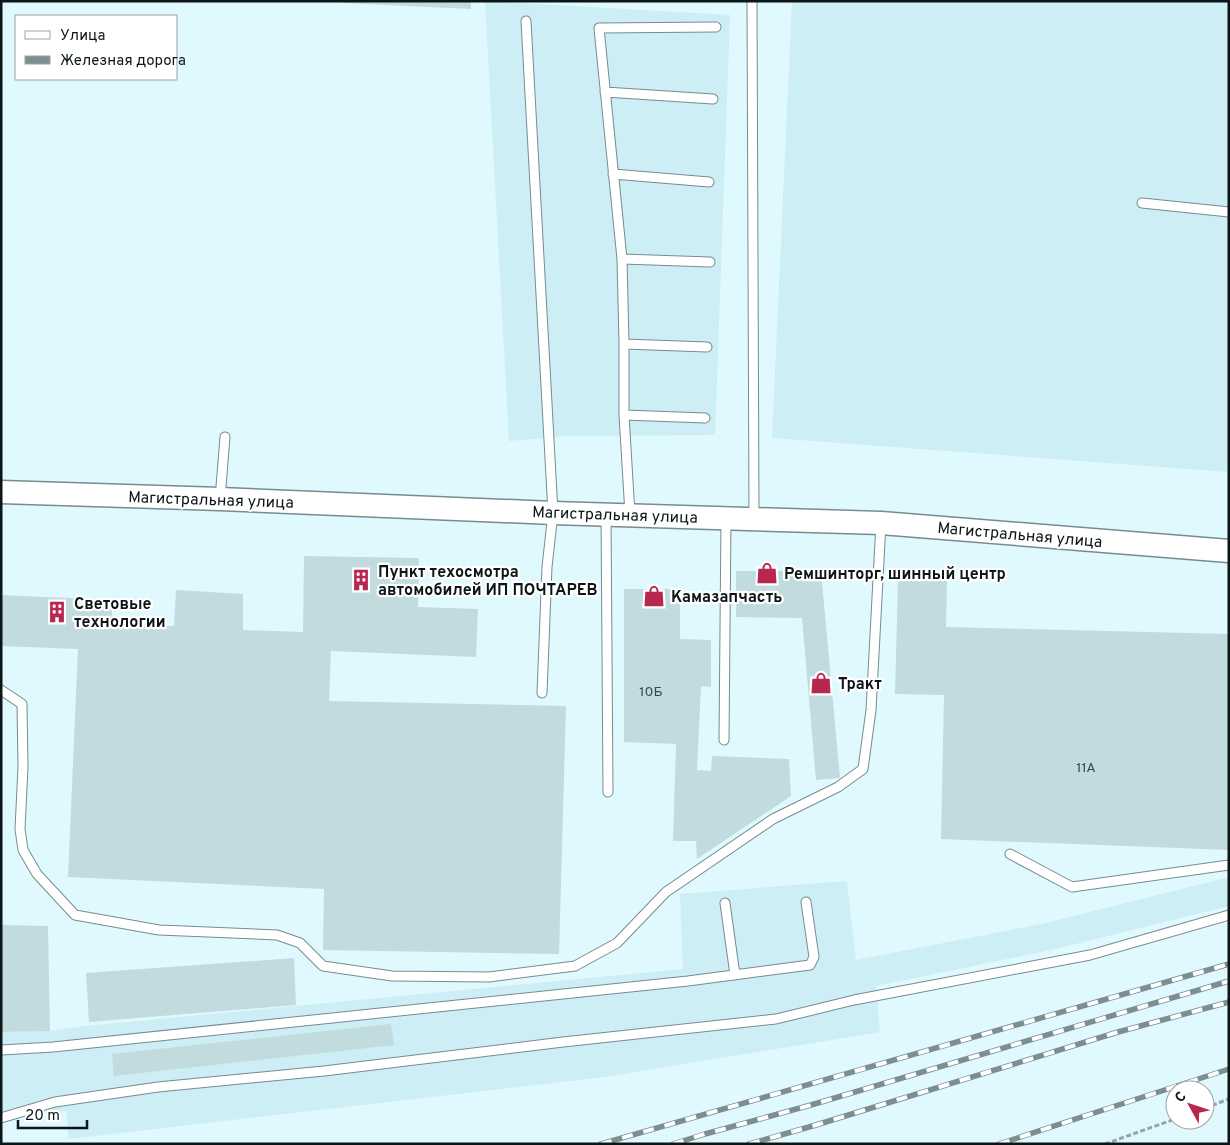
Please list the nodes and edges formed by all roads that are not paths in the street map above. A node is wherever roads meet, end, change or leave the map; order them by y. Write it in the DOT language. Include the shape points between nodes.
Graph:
graph roads {
  1 [pos="752,1"];
  2 [pos="526,21"];
  3 [pos="716,27"];
  4 [pos="605,92"];
  5 [pos="713,99"];
  6 [pos="613,174"];
  7 [pos="709,182"];
  8 [pos="1142,203"];
  9 [pos="1229,212"];
  10 [pos="622,259"];
  11 [pos="710,262"];
  12 [pos="624,344"];
  13 [pos="707,346"];
  14 [pos="624,415"];
  15 [pos="705,418"];
  16 [pos="225,437"];
  17 [pos="1,492"];
  18 [pos="220,499"];
  19 [pos="553,513"];
  20 [pos="606,514"];
  21 [pos="630,515"];
  22 [pos="726,518"];
  23 [pos="754,519"];
  24 [pos="881,523"];
  25 [pos="1229,551"];
  26 [pos="1,690"];
  27 [pos="542,693"];
  28 [pos="724,740"];
  29 [pos="608,792"];
  30 [pos="1010,854"];
  31 [pos="1229,865"];
  32 [pos="806,902"];
  33 [pos="725,903"];
  34 [pos="1229,916"];
  35 [pos="735,975"];
  36 [pos="1,1050"];
  37 [pos="1,1118"];
  1 -- 23 [label="lane"];
  2 -- 19 [label="lane"];
  3 -- 4 [label="lane" via="599,28"];
  4 -- 5 [label="lane"];
  4 -- 6 [label="lane"];
  6 -- 7 [label="lane"];
  6 -- 10 [label="lane"];
  8 -- 9 [label="lane"];
  10 -- 11 [label="lane"];
  10 -- 12 [label="lane"];
  12 -- 13 [label="lane"];
  12 -- 14 [label="lane"];
  14 -- 15 [label="lane"];
  14 -- 21 [label="lane"];
  16 -- 18 [label="lane"];
  17 -- 18 [label="street, Магистральная улица"];
  18 -- 19 [label="street, Магистральная улица"];
  19 -- 20 [label="street, Магистральная улица"];
  19 -- 27 [label="lane" via="547,567"];
  20 -- 21 [label="street, Магистральная улица"];
  20 -- 29 [label="lane"];
  21 -- 22 [label="street, Магистральная улица"];
  22 -- 23 [label="street, Магистральная улица"];
  22 -- 28 [label="lane"];
  23 -- 24 [label="street, Магистральная улица"];
  24 -- 25 [label="street, Магистральная улица"];
  24 -- 26 [label="lane" via="871,710 863,768 838,786 773,819 666,892 617,943 575,966 489,977 392,976 323,966 300,943 277,935 158,930 75,915 37,874 22,850 22,704"];
  30 -- 31 [label="lane" via="1072,887"];
  32 -- 35 [label="lane" via="814,957 810,965"];
  33 -- 35 [label="lane"];
  34 -- 37 [label="lane" via="1090,955 854,1000 776,1019 158,1087 55,1102"];
  35 -- 36 [label="lane"];
}
